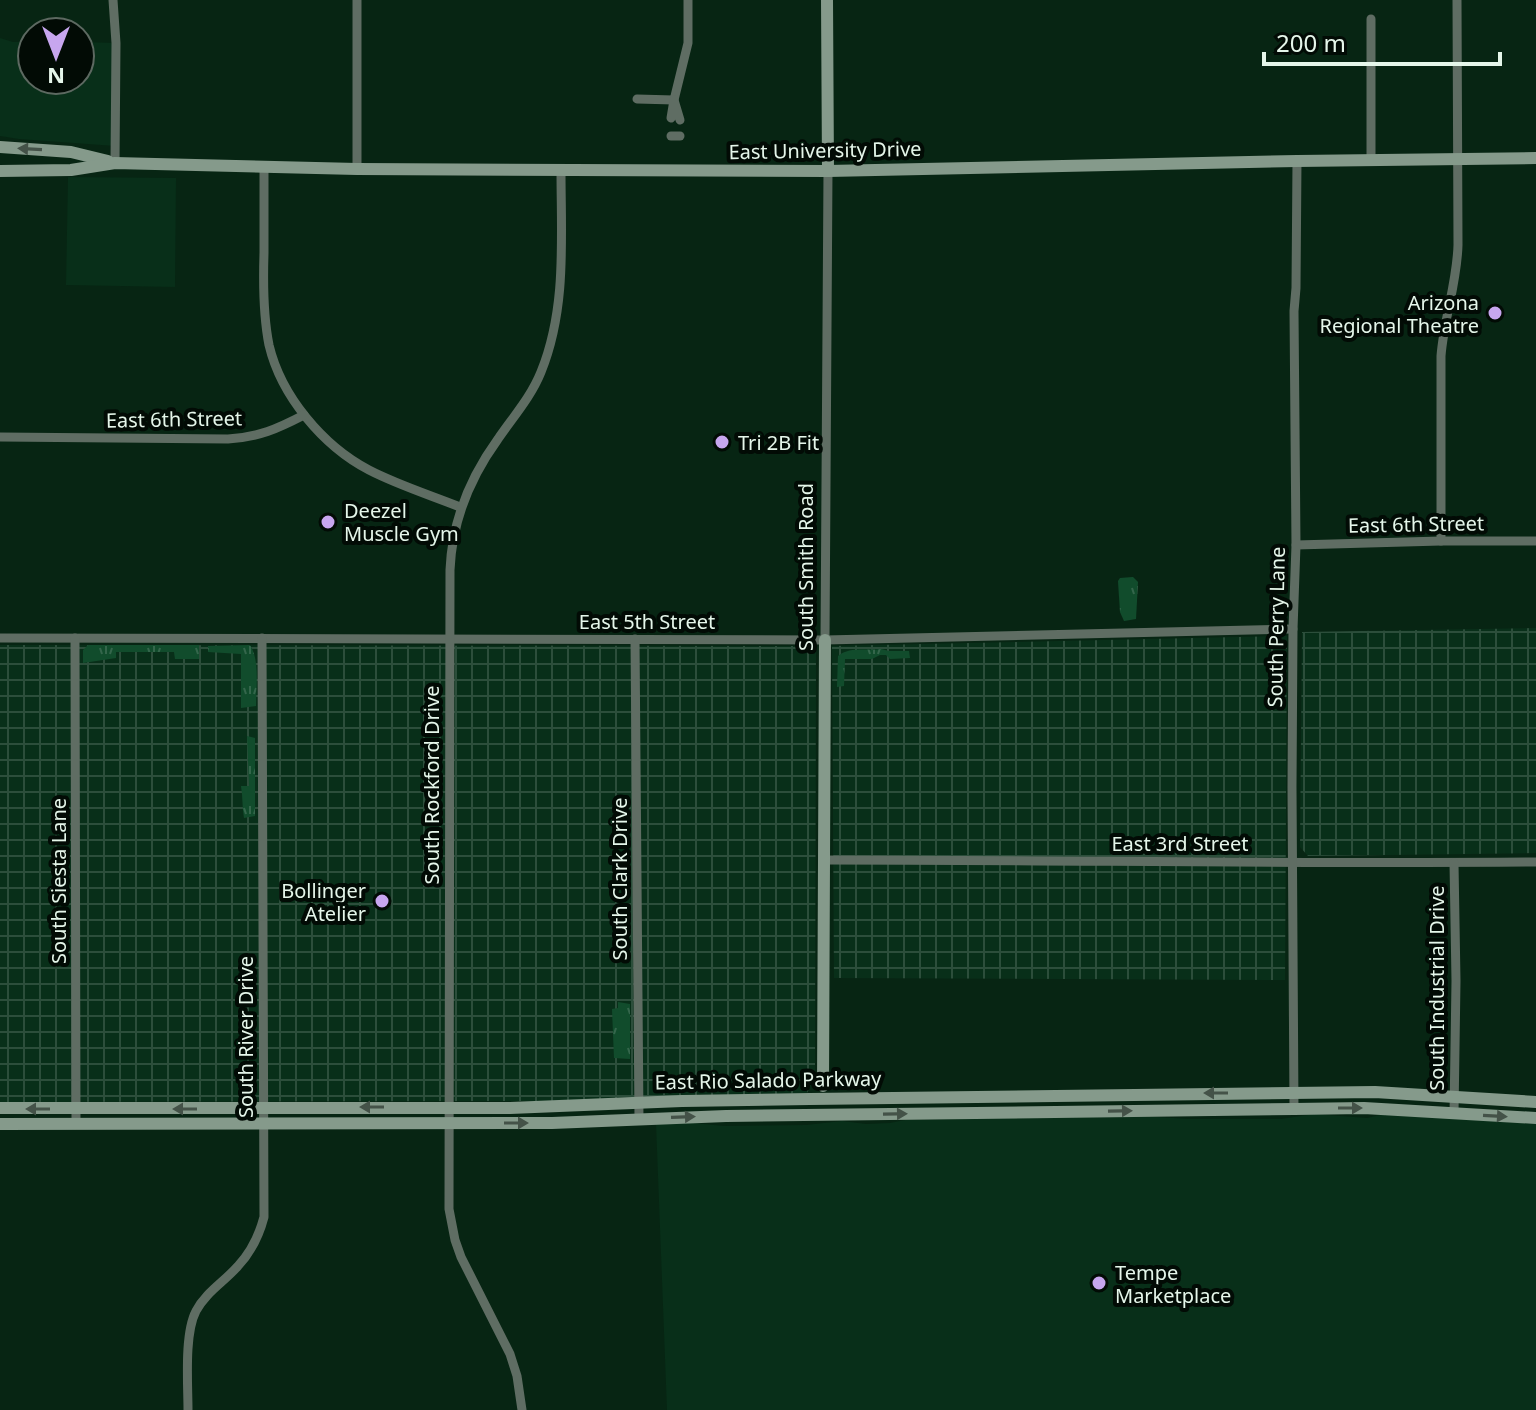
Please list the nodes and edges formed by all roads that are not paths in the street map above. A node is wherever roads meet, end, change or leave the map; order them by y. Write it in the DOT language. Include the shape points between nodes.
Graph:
graph roads {
  1 [pos="113,0"];
  2 [pos="357,0"];
  3 [pos="688,0"];
  4 [pos="827,0"];
  5 [pos="1457,0"];
  6 [pos="1371,19"];
  7 [pos="637,99"];
  8 [pos="674,100"];
  9 [pos="675,121"];
  10 [pos="0,147"];
  11 [pos="71,152"];
  12 [pos="1536,158"];
  13 [pos="1457,159"];
  14 [pos="1371,160"];
  15 [pos="1297,161"];
  16 [pos="115,163"];
  17 [pos="264,168"];
  18 [pos="357,169"];
  19 [pos="0,171"];
  20 [pos="561,171"];
  21 [pos="828,171"];
  22 [pos="304,415"];
  23 [pos="0,437"];
  24 [pos="460,507"];
  25 [pos="1441,541"];
  26 [pos="1536,541"];
  27 [pos="1296,545"];
  28 [pos="1293,629"];
  29 [pos="0,638"];
  30 [pos="75,638"];
  31 [pos="262,638"];
  32 [pos="449,639"];
  33 [pos="635,639"];
  34 [pos="825,640"];
  35 [pos="825,860"];
  36 [pos="1536,862"];
  37 [pos="1293,863"];
  38 [pos="1454,863"];
  39 [pos="1294,1093"];
  40 [pos="823,1094"];
  41 [pos="1453,1096"];
  42 [pos="1536,1102"];
  43 [pos="638,1103"];
  44 [pos="0,1108"];
  45 [pos="263,1108"];
  46 [pos="450,1108"];
  47 [pos="75,1109"];
  48 [pos="1294,1109"];
  49 [pos="1454,1114"];
  50 [pos="823,1115"];
  51 [pos="1536,1118"];
  52 [pos="639,1119"];
  53 [pos="263,1123"];
  54 [pos="449,1123"];
  55 [pos="0,1124"];
  56 [pos="76,1124"];
  57 [pos="188,1410"];
  58 [pos="522,1410"];
  1 -- 16 [label="street"];
  2 -- 18 [label="street"];
  3 -- 8 [label="street" via="688,43"];
  4 -- 21 [label="main road, South Smith Road"];
  5 -- 13 [label="street"];
  6 -- 14 [label="street"];
  7 -- 8 [label="street"];
  8 -- 9 [label="street"];
  11 -- 10 [label="main road, East University Drive, one-way"];
  11 -- 16 [label="main road, East University Drive"];
  11 -- 19 [label="main road" via="63,163 18,164"];
  12 -- 13 [label="main road, East University Drive"];
  13 -- 14 [label="main road, East University Drive"];
  13 -- 25 [label="street" via="1457,269 1441,356"];
  14 -- 15 [label="main road, East University Drive"];
  15 -- 21 [label="main road, East University Drive"];
  15 -- 27 [label="street, South Perry Lane"];
  16 -- 17 [label="main road, East University Drive"];
  16 -- 19 [label="main road, East University Drive"];
  17 -- 18 [label="main road, East University Drive"];
  17 -- 22 [label="street" via="266,326 282,377"];
  18 -- 20 [label="main road, East University Drive"];
  20 -- 21 [label="main road, East University Drive"];
  20 -- 24 [label="street, South Rockford Drive" via="558,314 551,347 540,376 495,442"];
  21 -- 34 [label="street, South Smith Road"];
  22 -- 23 [label="street, East 6th Street" via="263,434 236,438"];
  22 -- 24 [label="street" via="341,452 370,471"];
  24 -- 32 [label="street, South Rockford Drive" via="450,555"];
  25 -- 26 [label="street, East 6th Street"];
  25 -- 27 [label="street, East 6th Street"];
  27 -- 28 [label="street, South Perry Lane"];
  28 -- 34 [label="street, East 5th Street"];
  28 -- 37 [label="street, South Perry Lane"];
  29 -- 30 [label="street, East 5th Street"];
  30 -- 31 [label="street, East 5th Street"];
  30 -- 47 [label="street, South Siesta Lane"];
  31 -- 32 [label="street, East 5th Street"];
  31 -- 45 [label="street, South River Drive"];
  32 -- 33 [label="street, East 5th Street"];
  32 -- 46 [label="street, South Rockford Drive"];
  33 -- 34 [label="street, East 5th Street"];
  33 -- 43 [label="street, South Clark Drive"];
  34 -- 35 [label="main road, South Smith Road"];
  35 -- 37 [label="street, East 3rd Street"];
  35 -- 40 [label="main road, South Smith Road"];
  36 -- 38 [label="street, East 3rd Street"];
  37 -- 38 [label="street, East 3rd Street"];
  37 -- 39 [label="street, South Perry Lane"];
  38 -- 41 [label="street, South Industrial Drive"];
  39 -- 40 [label="main road, East Rio Salado Parkway, one-way"];
  39 -- 41 [label="main road, East Rio Salado Parkway"];
  39 -- 48 [label="street, South Perry Lane"];
  40 -- 43 [label="main road, East Rio Salado Parkway"];
  40 -- 50 [label="street, South Smith Road"];
  41 -- 42 [label="main road, East Rio Salado Parkway"];
  41 -- 49 [label="street, South Industrial Drive"];
  43 -- 46 [label="main road, East Rio Salado Parkway"];
  43 -- 52 [label="street, South Clark Drive"];
  47 -- 44 [label="main road, East Rio Salado Parkway, one-way"];
  46 -- 45 [label="main road, East Rio Salado Parkway, one-way"];
  45 -- 47 [label="main road, East Rio Salado Parkway, one-way"];
  45 -- 53 [label="street, South River Drive"];
  46 -- 54 [label="street, South Rockford Drive"];
  47 -- 56 [label="street, South Siesta Lane"];
  48 -- 49 [label="main road, East Rio Salado Parkway, one-way"];
  50 -- 48 [label="main road, East Rio Salado Parkway, one-way"];
  49 -- 51 [label="main road, East Rio Salado Parkway, one-way"];
  52 -- 50 [label="main road, East Rio Salado Parkway, one-way"];
  54 -- 52 [label="main road, East Rio Salado Parkway, one-way"];
  53 -- 54 [label="main road, East Rio Salado Parkway"];
  53 -- 56 [label="main road, East Rio Salado Parkway"];
  53 -- 57 [label="street, South River Drive" via="264,1217 258,1238 238,1267 209,1292 195,1313 188,1353"];
  54 -- 58 [label="street, South Rockford Drive" via="449,1209 455,1240 510,1354"];
  55 -- 56 [label="main road"];
}
